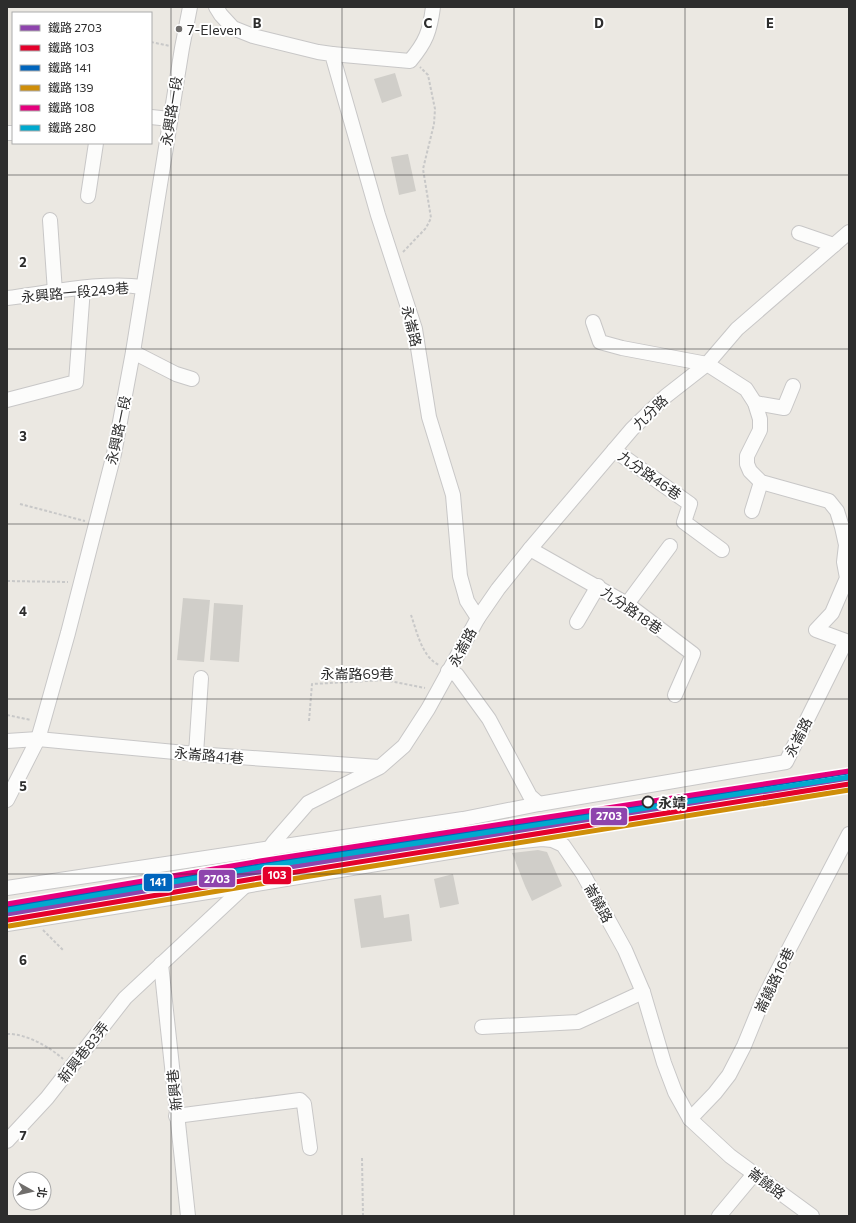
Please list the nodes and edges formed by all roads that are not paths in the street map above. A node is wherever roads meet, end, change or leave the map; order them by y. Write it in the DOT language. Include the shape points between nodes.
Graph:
graph roads {
  1 [pos="190,7"];
  2 [pos="216,7"];
  3 [pos="433,7"];
  4 [pos="332,54"];
  5 [pos="152,117"];
  6 [pos="170,119"];
  7 [pos="96,144"];
  8 [pos="88,196"];
  9 [pos="50,220"];
  10 [pos="849,232"];
  11 [pos="799,233"];
  12 [pos="834,245"];
  13 [pos="143,287"];
  14 [pos="83,288"];
  15 [pos="55,292"];
  16 [pos="7,298"];
  17 [pos="593,322"];
  18 [pos="134,352"];
  19 [pos="707,364"];
  20 [pos="192,379"];
  21 [pos="793,386"];
  22 [pos="7,400"];
  23 [pos="755,403"];
  24 [pos="614,450"];
  25 [pos="761,482"];
  26 [pos="752,511"];
  27 [pos="848,545"];
  28 [pos="670,546"];
  29 [pos="530,549"];
  30 [pos="722,550"];
  31 [pos="598,586"];
  32 [pos="627,604"];
  33 [pos="478,618"];
  34 [pos="577,622"];
  35 [pos="448,671"];
  36 [pos="201,678"];
  37 [pos="675,695"];
  38 [pos="38,739"];
  39 [pos="7,741"];
  40 [pos="196,754"];
  41 [pos="380,767"];
  42 [pos="7,800"];
  43 [pos="539,804"];
  44 [pos="849,834"];
  45 [pos="270,848"];
  46 [pos="245,886"];
  47 [pos="7,888"];
  48 [pos="7,924"];
  49 [pos="161,964"];
  50 [pos="643,992"];
  51 [pos="482,1027"];
  52 [pos="176,1116"];
  53 [pos="690,1119"];
  54 [pos="7,1141"];
  55 [pos="310,1148"];
  56 [pos="754,1174"];
  57 [pos="188,1216"];
  58 [pos="719,1216"];
  59 [pos="812,1216"];
  1 -- 6 [label="street, 永興路一段"];
  2 -- 4 [label="street" via="233,28 253,36"];
  3 -- 4 [label="street" via="430,27 421,48 410,61"];
  4 -- 33 [label="street, 永崙路" via="372,193 415,328 429,417 453,495 460,576 467,601"];
  5 -- 6 [label="street"];
  6 -- 13 [label="street, 永興路一段"];
  7 -- 8 [label="street"];
  9 -- 15 [label="street"];
  10 -- 12 [label="street, 九分路"];
  11 -- 12 [label="street"];
  12 -- 19 [label="street, 九分路" via="737,329"];
  13 -- 14 [label="street, 永興路一段249巷"];
  13 -- 18 [label="street, 永興路一段"];
  14 -- 15 [label="street, 永興路一段249巷"];
  14 -- 22 [label="street" via="76,382"];
  15 -- 16 [label="street, 永興路一段249巷"];
  17 -- 19 [label="street" via="600,342"];
  18 -- 20 [label="street" via="176,374"];
  18 -- 38 [label="street, 永興路一段" via="114,454"];
  19 -- 23 [label="street" via="746,389"];
  19 -- 24 [label="street, 九分路" via="666,396"];
  21 -- 23 [label="street" via="784,408"];
  23 -- 25 [label="street" via="760,419 760,430 747,456 747,464"];
  24 -- 29 [label="street, 九分路"];
  24 -- 30 [label="street, 九分路46巷" via="690,504 684,522"];
  25 -- 26 [label="street"];
  25 -- 27 [label="street" via="829,501 837,511"];
  27 -- 43 [label="street, 永崙路" via="844,562 847,578 832,613 816,630 846,641 786,762"];
  28 -- 32 [label="street"];
  29 -- 31 [label="street, 九分路18巷"];
  29 -- 33 [label="street, 九分路"];
  31 -- 32 [label="street, 九分路18巷"];
  31 -- 34 [label="street"];
  32 -- 37 [label="street, 九分路18巷" via="692,654"];
  33 -- 35 [label="street, 永崙路"];
  35 -- 41 [label="street, 新興巷83弄" via="404,746"];
  35 -- 43 [label="street, 永崙路" via="457,676 488,719 530,796"];
  36 -- 40 [label="street"];
  38 -- 39 [label="street, 永崙路41巷"];
  38 -- 40 [label="street, 永崙路41巷"];
  38 -- 42 [label="street, 永興路一段"];
  40 -- 41 [label="street, 永崙路41巷"];
  41 -- 45 [label="street, 新興巷83弄" via="308,804"];
  43 -- 45 [label="street" via="463,819"];
  44 -- 53 [label="street, 崙饒路16巷" via="762,1002 729,1075"];
  45 -- 46 [label="street, 新興巷83弄"];
  45 -- 47 [label="street"];
  46 -- 48 [label="street, 崙饒路"];
  46 -- 49 [label="street, 新興巷83弄"];
  46 -- 50 [label="street, 崙饒路" via="503,843 552,840 563,845 583,874 625,950"];
  49 -- 52 [label="street, 新興巷"];
  49 -- 54 [label="street, 新興巷83弄" via="125,998 47,1098"];
  50 -- 51 [label="street" via="578,1022"];
  50 -- 53 [label="street, 崙饒路" via="664,1063 675,1092"];
  52 -- 55 [label="street" via="300,1100 304,1104"];
  52 -- 57 [label="street, 新興巷"];
  53 -- 56 [label="street, 崙饒路"];
  56 -- 58 [label="street"];
  56 -- 59 [label="street, 崙饒路"];
}
